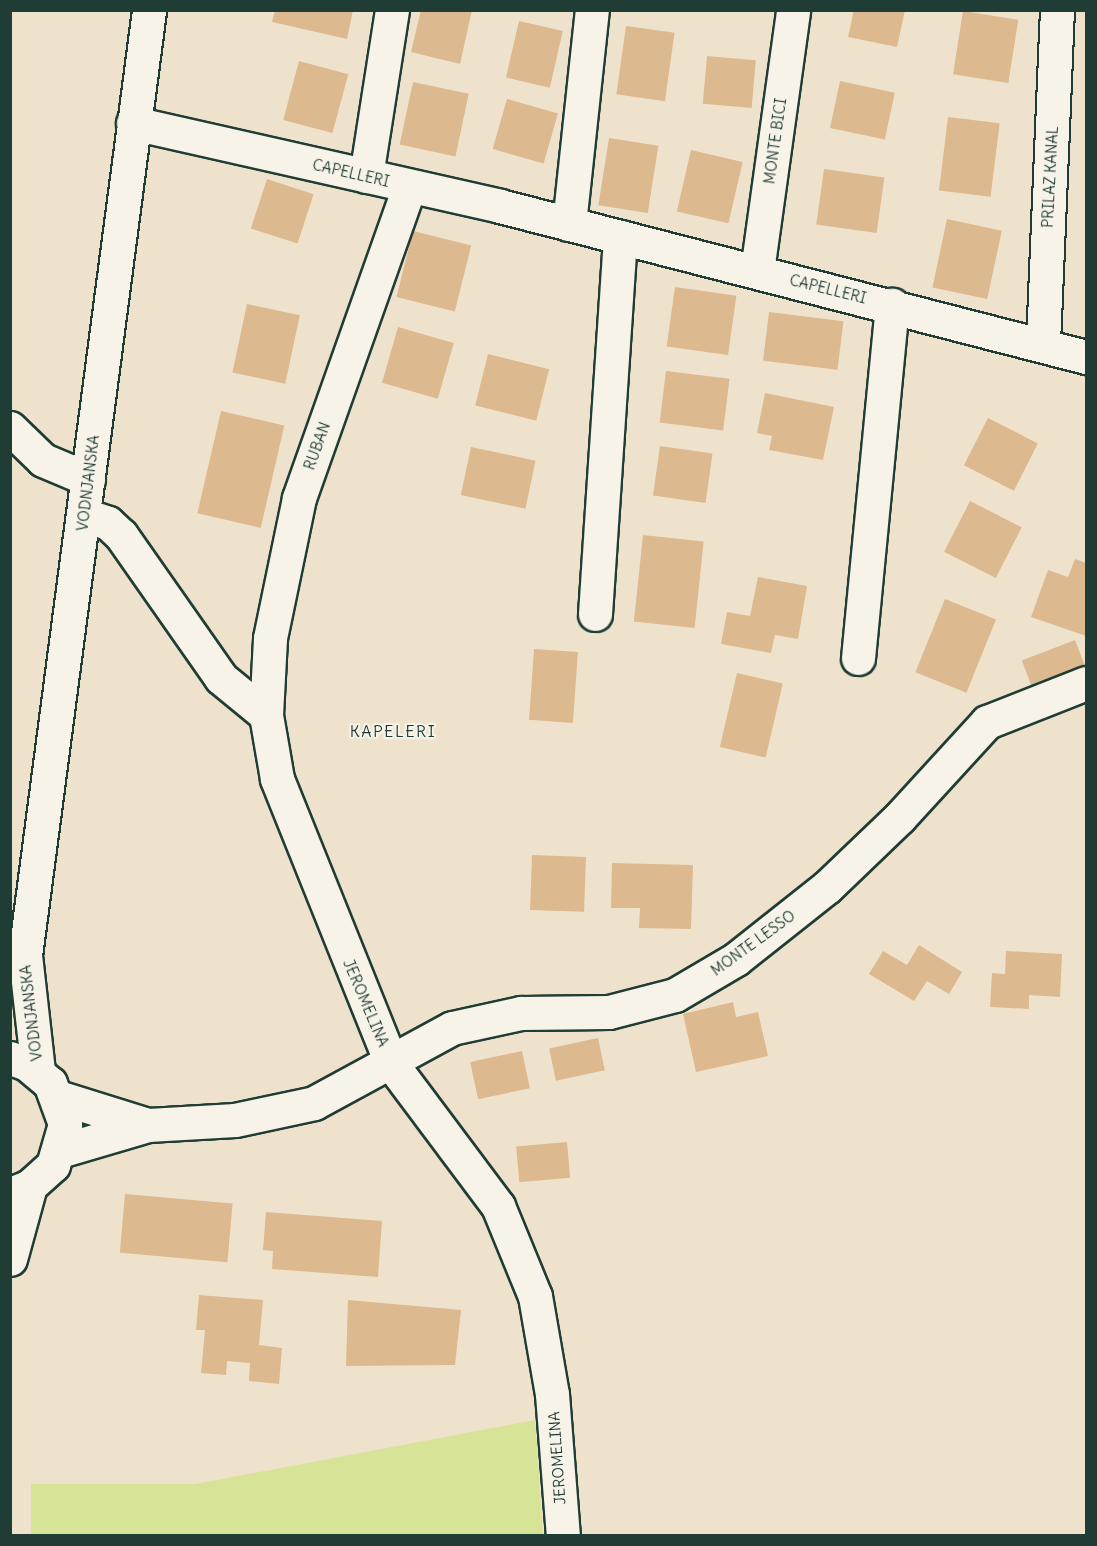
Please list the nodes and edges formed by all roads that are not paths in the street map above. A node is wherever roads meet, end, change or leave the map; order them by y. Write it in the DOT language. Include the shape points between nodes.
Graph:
graph roads {
  1 [pos="148,10"];
  2 [pos="392,10"];
  3 [pos="592,10"];
  4 [pos="793,10"];
  5 [pos="1058,10"];
  6 [pos="133,123"];
  7 [pos="366,176"];
  8 [pos="409,187"];
  9 [pos="569,224"];
  10 [pos="620,237"];
  11 [pos="757,271"];
  12 [pos="892,305"];
  13 [pos="1043,343"];
  14 [pos="1086,357"];
  15 [pos="10,428"];
  16 [pos="88,479"];
  17 [pos="84,515"];
  18 [pos="595,614"];
  19 [pos="858,658"];
  20 [pos="1086,683"];
  21 [pos="266,715"];
  22 [pos="18,968"];
  23 [pos="392,1063"];
  24 [pos="24,1064"];
  25 [pos="58,1097"];
  26 [pos="148,1125"];
  27 [pos="60,1151"];
  28 [pos="20,1190"];
  29 [pos="10,1259"];
  30 [pos="563,1536"];
  1 -- 6 [label="street, VODNJANSKA"];
  2 -- 7 [label="street"];
  3 -- 9 [label="street"];
  4 -- 11 [label="street, MONTE BICI"];
  5 -- 13 [label="street, PRILAZ KANAL"];
  6 -- 7 [label="street, CAPELLERI"];
  6 -- 16 [label="street, VODNJANSKA"];
  7 -- 8 [label="street, CAPELLERI"];
  8 -- 9 [label="street, CAPELLERI"];
  8 -- 21 [label="street, RUBAN" via="299,498 270,638"];
  9 -- 10 [label="street, CAPELLERI"];
  10 -- 11 [label="street, CAPELLERI"];
  10 -- 18 [label="street"];
  11 -- 12 [label="street, CAPELLERI"];
  12 -- 13 [label="street, CAPELLERI"];
  12 -- 19 [label="street"];
  13 -- 14 [label="street, CAPELLERI"];
  15 -- 16 [label="street" via="43,460"];
  16 -- 17 [label="street, VODNJANSKA"];
  17 -- 21 [label="street" via="108,524 121,535 221,678"];
  17 -- 22 [label="street, VODNJANSKA"];
  20 -- 23 [label="street, MONTE LESSO" via="987,722 900,817 827,887 736,959 675,995 609,1012 521,1012 452,1028"];
  21 -- 23 [label="street, JEROMELINA" via="277,779"];
  22 -- 24 [label="street, VODNJANSKA"];
  23 -- 26 [label="street, MONTE LESSO" via="314,1103 235,1120"];
  23 -- 30 [label="street, JEROMELINA" via="498,1206 535,1296 552,1394"];
  24 -- 25 [label="street, VODNJANSKA"];
  25 -- 26 [label="street, MONTE LESSO"];
  25 -- 27 [label="street, VODNJANSKA" via="65,1124"];
  26 -- 27 [label="street, MONTE LESSO"];
  27 -- 28 [label="street"];
  28 -- 29 [label="street"];
}
